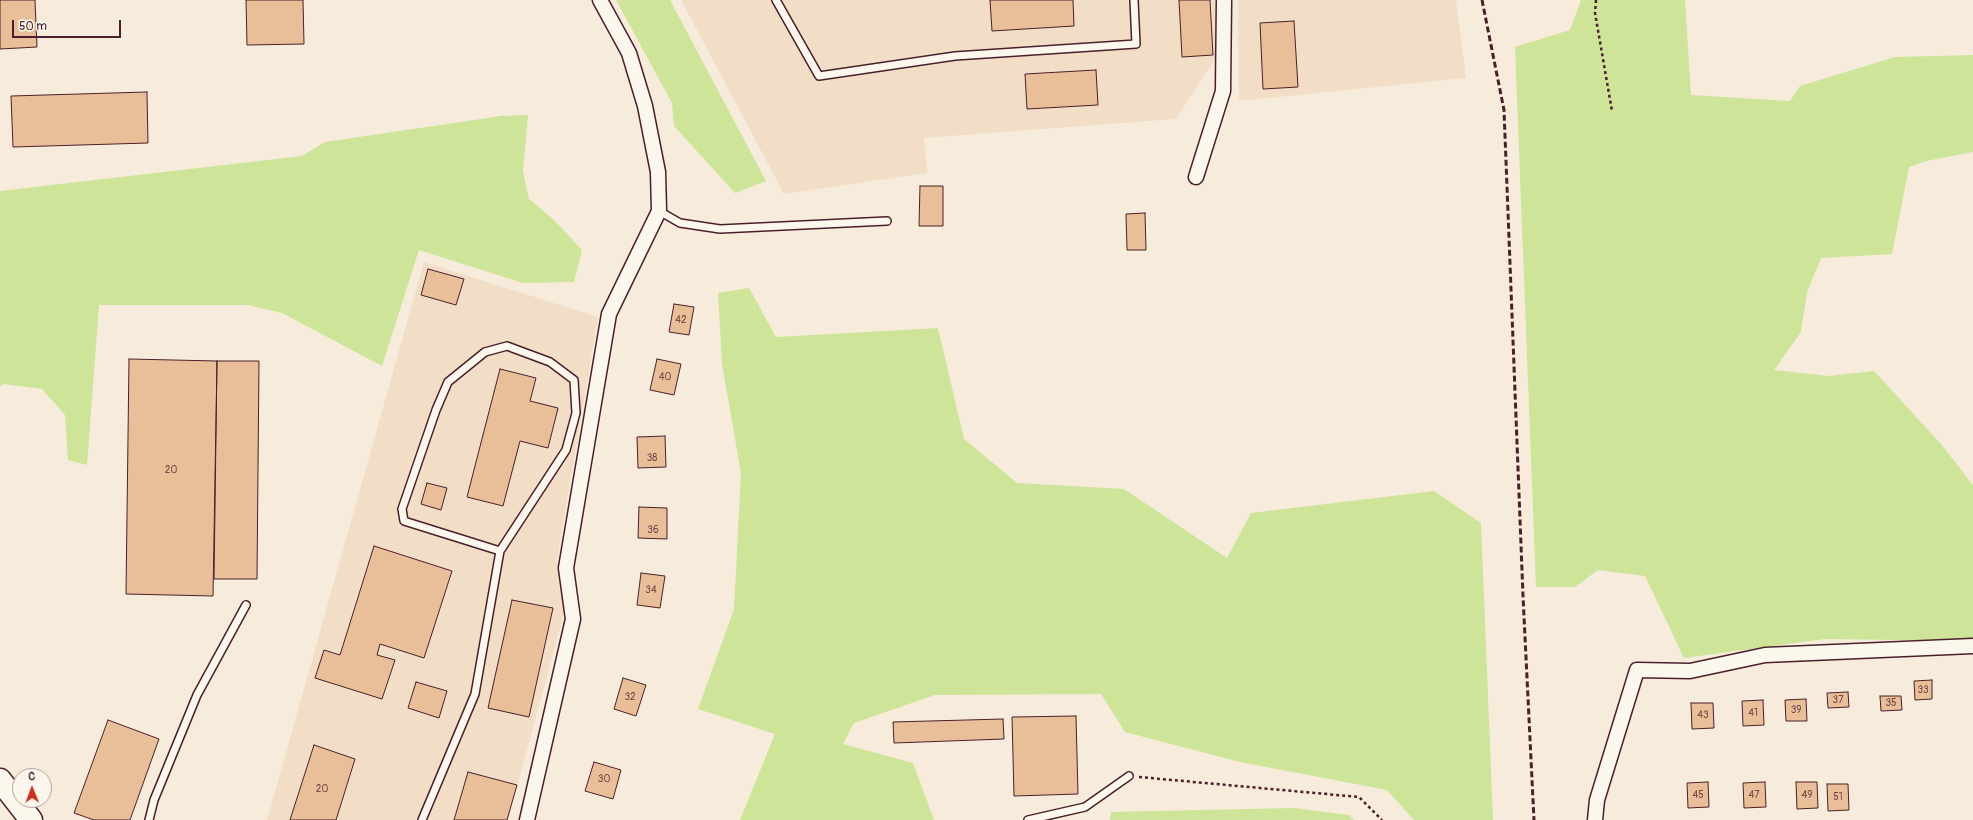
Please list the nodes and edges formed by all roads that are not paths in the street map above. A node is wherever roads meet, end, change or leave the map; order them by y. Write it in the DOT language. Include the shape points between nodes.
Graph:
graph roads {
  1 [pos="600,0"];
  2 [pos="776,0"];
  3 [pos="1134,0"];
  4 [pos="1224,0"];
  5 [pos="1196,177"];
  6 [pos="659,211"];
  7 [pos="887,221"];
  8 [pos="500,552"];
  9 [pos="246,605"];
  10 [pos="1973,646"];
  11 [pos="1129,776"];
  12 [pos="0,780"];
  13 [pos="31,820"];
  14 [pos="149,820"];
  15 [pos="422,820"];
  16 [pos="527,820"];
  17 [pos="1028,820"];
  18 [pos="1595,820"];
  1 -- 6 [label="street" via="629,53 645,106 658,172"];
  2 -- 3 [label="lane" via="819,76 955,56 1136,44"];
  4 -- 5 [label="street" via="1223,90"];
  6 -- 7 [label="lane" via="680,223 720,229"];
  6 -- 16 [label="street" via="609,314 566,568 573,619"];
  8 -- 8 [label="lane" via="404,521 402,509 448,382 485,352 507,346 550,362 574,380 576,413 566,450"];
  8 -- 15 [label="lane" via="475,694"];
  9 -- 14 [label="lane" via="196,695 154,800"];
  10 -- 18 [label="street" via="1765,655 1690,671 1637,670 1597,800"];
  11 -- 17 [label="lane" via="1084,807"];
  12 -- 13 [label="highway"];
}
